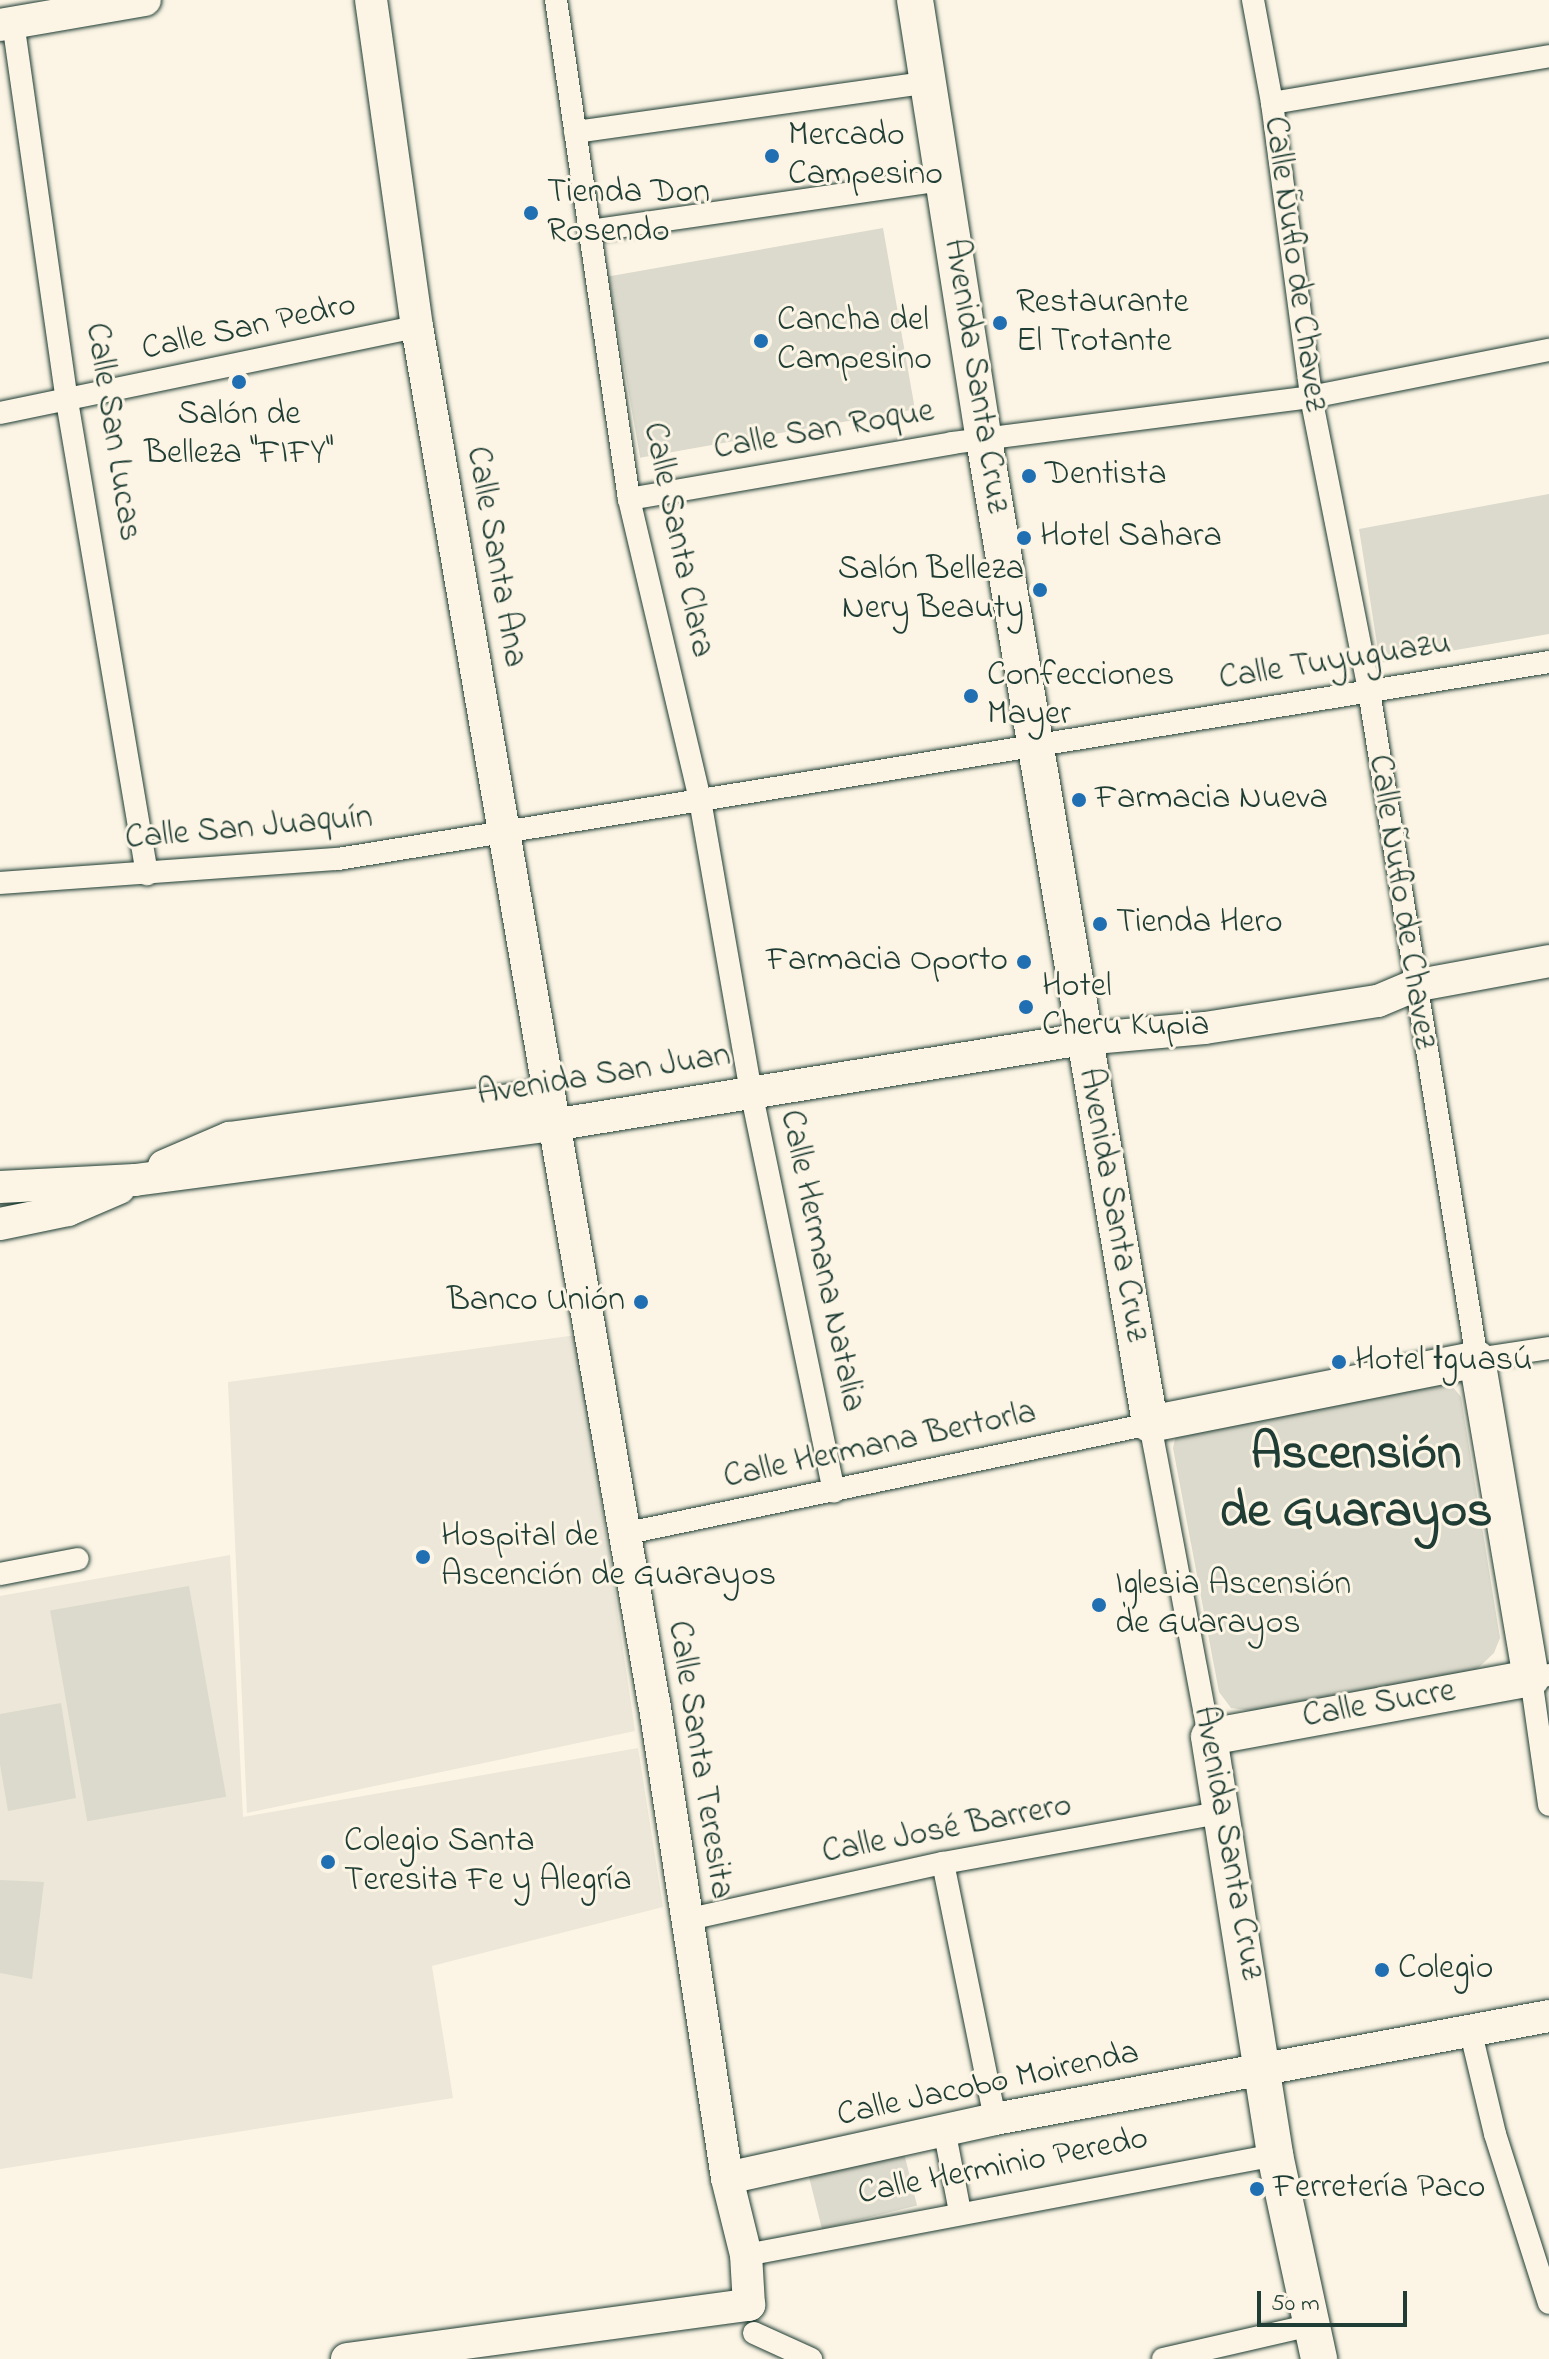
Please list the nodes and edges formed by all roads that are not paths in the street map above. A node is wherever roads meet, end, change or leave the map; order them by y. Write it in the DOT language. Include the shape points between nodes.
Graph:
graph roads {
  1 [pos="145,0"];
  2 [pos="371,0"];
  3 [pos="556,0"];
  4 [pos="915,0"];
  5 [pos="1253,0"];
  6 [pos="8,16"];
  7 [pos="1549,56"];
  8 [pos="929,82"];
  9 [pos="1272,103"];
  10 [pos="575,132"];
  11 [pos="944,180"];
  12 [pos="589,231"];
  13 [pos="417,327"];
  14 [pos="1549,350"];
  15 [pos="1311,397"];
  16 [pos="67,401"];
  17 [pos="0,413"];
  18 [pos="984,440"];
  19 [pos="629,499"];
  20 [pos="1549,662"];
  21 [pos="1369,691"];
  22 [pos="1036,746"];
  23 [pos="700,800"];
  24 [pos="503,833"];
  25 [pos="147,874"];
  26 [pos="0,883"];
  27 [pos="1549,961"];
  28 [pos="1413,986"];
  29 [pos="1083,1039"];
  30 [pos="751,1091"];
  31 [pos="551,1110"];
  32 [pos="135,1180"];
  33 [pos="0,1187"];
  34 [pos="0,1224"];
  35 [pos="1549,1348"];
  36 [pos="1477,1359"];
  37 [pos="1150,1424"];
  38 [pos="834,1491"];
  39 [pos="623,1534"];
  40 [pos="78,1559"];
  41 [pos="0,1574"];
  42 [pos="1540,1676"];
  43 [pos="1209,1737"];
  44 [pos="1549,1805"];
  45 [pos="1223,1812"];
  46 [pos="943,1863"];
  47 [pos="685,1920"];
  48 [pos="1549,2016"];
  49 [pos="1470,2029"];
  50 [pos="1265,2067"];
  51 [pos="995,2119"];
  52 [pos="945,2134"];
  53 [pos="1275,2155"];
  54 [pos="727,2178"];
  55 [pos="960,2212"];
  56 [pos="746,2255"];
  57 [pos="1549,2303"];
  58 [pos="752,2319"];
  59 [pos="1315,2342"];
  60 [pos="494,2349"];
  61 [pos="347,2359"];
  62 [pos="760,2359"];
  63 [pos="811,2359"];
  64 [pos="1163,2359"];
  1 -- 6 [label="street"];
  2 -- 13 [label="street, Calle Santa Ana"];
  3 -- 10 [label="street, Calle Santa Clara"];
  4 -- 8 [label="main road, Avenida Santa Cruz"];
  5 -- 9 [label="street, Calle Ñuflo de Chavez"];
  6 -- 16 [label="street, Calle San Lucas"];
  7 -- 9 [label="street"];
  8 -- 10 [label="street"];
  8 -- 11 [label="main road, Avenida Santa Cruz"];
  9 -- 15 [label="street, Calle Ñuflo de Chavez"];
  10 -- 12 [label="street, Calle Santa Clara"];
  11 -- 12 [label="street"];
  11 -- 18 [label="main road, Avenida Santa Cruz"];
  12 -- 19 [label="street, Calle Santa Clara"];
  13 -- 16 [label="street, Calle San Pedro"];
  13 -- 24 [label="street, Calle Santa Ana"];
  14 -- 15 [label="street, Calle San Roque"];
  15 -- 18 [label="street, Calle San Roque"];
  15 -- 21 [label="street, Calle Ñuflo de Chavez"];
  16 -- 17 [label="street, Calle San Pedro"];
  16 -- 25 [label="street, Calle San Lucas"];
  18 -- 19 [label="street, Calle San Roque"];
  18 -- 22 [label="main road, Avenida Santa Cruz"];
  19 -- 23 [label="street, Calle Santa Clara"];
  20 -- 21 [label="street, Calle Tuyuguazu"];
  21 -- 22 [label="street, Calle Tuyuguazu"];
  21 -- 28 [label="street, Calle Ñuflo de Chavez"];
  22 -- 23 [label="street, Calle Tuyuguazu"];
  22 -- 29 [label="main road, Avenida Santa Cruz"];
  23 -- 24 [label="street, Calle San Juaquín"];
  23 -- 30 [label="street, Calle Santa Clara"];
  24 -- 25 [label="street, Calle San Juaquín" via="338,859"];
  24 -- 31 [label="street, Calle Santa Ana"];
  25 -- 26 [label="street, Calle San Juaquín"];
  27 -- 28 [label="street, Avenida San Juan"];
  28 -- 29 [label="street, Avenida San Juan" via="1378,1001 1295,1015"];
  28 -- 36 [label="street, Calle Ñuflo de Chavez"];
  29 -- 30 [label="street, Avenida San Juan"];
  29 -- 37 [label="main road, Avenida Santa Cruz"];
  30 -- 31 [label="street, Avenida San Juan"];
  30 -- 38 [label="street, Calle Hermana Natalia"];
  31 -- 32 [label="street, Avenida San Juan"];
  31 -- 39 [label="street, Calle Santa Teresita"];
  32 -- 33 [label="street, Avenida San Juan"];
  32 -- 34 [label="street, Avenida San Juan" via="68,1210"];
  35 -- 36 [label="street"];
  36 -- 37 [label="main road"];
  36 -- 42 [label="main road, Calle Ñuflo de Chavez"];
  37 -- 38 [label="street, Calle Hermana Bertorla"];
  37 -- 43 [label="street, Avenida Santa Cruz"];
  38 -- 39 [label="street, Calle Hermana Bertorla"];
  39 -- 47 [label="street, Calle Santa Teresita"];
  40 -- 41 [label="street"];
  42 -- 43 [label="main road, Calle Sucre"];
  42 -- 44 [label="street, Calle Ñuflo de Chavez"];
  43 -- 45 [label="main road, Avenida Santa Cruz"];
  45 -- 46 [label="street, Calle José Barrero"];
  45 -- 50 [label="main road, Avenida Santa Cruz"];
  46 -- 47 [label="street, Calle José Barrero"];
  46 -- 51 [label="street"];
  47 -- 54 [label="street, Calle Santa Teresita"];
  48 -- 49 [label="street, Calle Jacobo Moirenda"];
  49 -- 50 [label="street, Calle Jacobo Moirenda" via="1280,2070"];
  49 -- 57 [label="street" via="1495,2134"];
  50 -- 51 [label="street, Calle Jacobo Moirenda"];
  50 -- 53 [label="main road, Avenida Santa Cruz"];
  51 -- 52 [label="street, Calle Jacobo Moirenda"];
  52 -- 54 [label="street, Calle Jacobo Moirenda"];
  52 -- 55 [label="street"];
  53 -- 55 [label="street, Calle Herminio Peredo"];
  53 -- 59 [label="main road, Avenida Santa Cruz"];
  54 -- 56 [label="street, Calle Santa Teresita"];
  55 -- 56 [label="street, Calle Herminio Peredo"];
  56 -- 58 [label="street, Calle Santa Teresita"];
  58 -- 60 [label="street"];
  58 -- 62 [label="street, Calle Santa Teresita"];
  58 -- 63 [label="street"];
  59 -- 64 [label="street"];
  60 -- 61 [label="street"];
}
